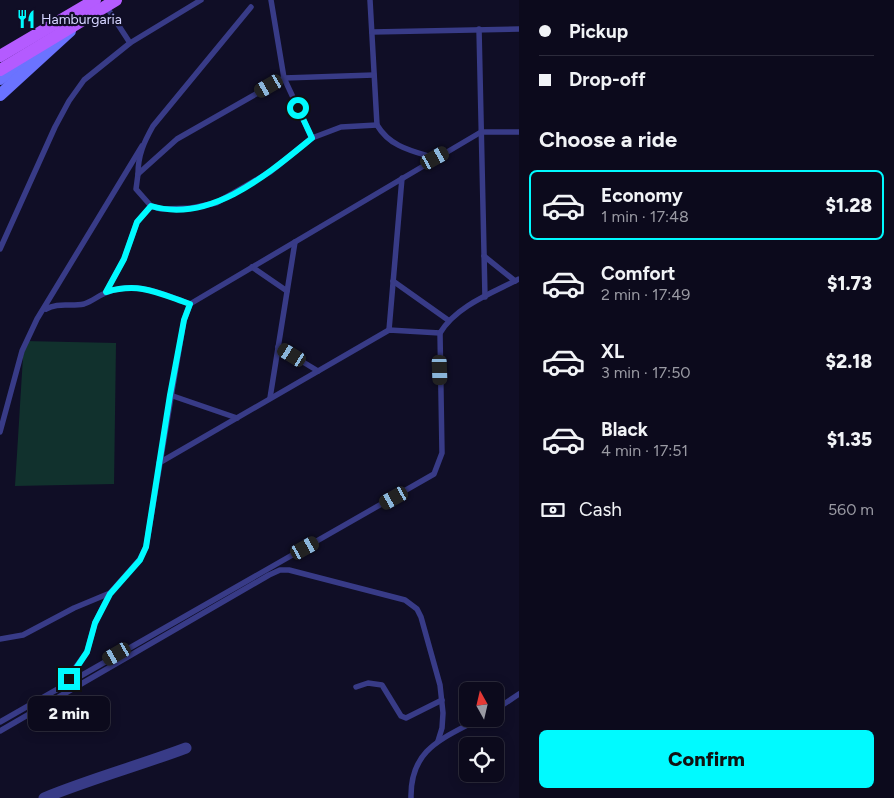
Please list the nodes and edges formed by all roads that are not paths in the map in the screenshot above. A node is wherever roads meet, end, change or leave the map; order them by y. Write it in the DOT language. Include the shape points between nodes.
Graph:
graph roads {
  1 [pos="201,0"];
  2 [pos="271,0"];
  3 [pos="370,0"];
  4 [pos="106,2"];
  5 [pos="251,7"];
  6 [pos="79,23"];
  7 [pos="479,29"];
  8 [pos="519,29"];
  9 [pos="66,31"];
  10 [pos="372,32"];
  11 [pos="130,43"];
  12 [pos="0,56"];
  13 [pos="0,70"];
  14 [pos="374,75"];
  15 [pos="284,78"];
  16 [pos="0,79"];
  17 [pos="0,95"];
  18 [pos="377,125"];
  19 [pos="481,132"];
  20 [pos="519,132"];
  21 [pos="312,138"];
  22 [pos="142,146"];
  23 [pos="435,158"];
  24 [pos="138,174"];
  25 [pos="402,178"];
  26 [pos="151,206"];
  27 [pos="295,242"];
  28 [pos="0,249"];
  29 [pos="484,256"];
  30 [pos="252,267"];
  31 [pos="393,280"];
  32 [pos="517,280"];
  33 [pos="287,291"];
  34 [pos="106,292"];
  35 [pos="485,297"];
  36 [pos="190,304"];
  37 [pos="44,310"];
  38 [pos="448,320"];
  39 [pos="389,330"];
  40 [pos="440,332"];
  41 [pos="278,347"];
  42 [pos="318,371"];
  43 [pos="170,395"];
  44 [pos="270,398"];
  45 [pos="3,410"];
  46 [pos="237,418"];
  47 [pos="0,432"];
  48 [pos="159,463"];
  49 [pos="110,594"];
  50 [pos="0,639"];
  51 [pos="72,680"];
  52 [pos="356,687"];
  53 [pos="519,694"];
  54 [pos="442,700"];
  55 [pos="504,704"];
  56 [pos="0,722"];
  57 [pos="462,728"];
  58 [pos="0,731"];
  59 [pos="438,741"];
  60 [pos="186,748"];
  61 [pos="44,798"];
  62 [pos="411,798"];
  1 -- 11 [label="lane"];
  2 -- 15 [label="lane"];
  3 -- 10 [label="lane"];
  4 -- 6 [label="main road"];
  4 -- 11 [label="lane"];
  4 -- 12 [label="main road"];
  5 -- 22 [label="lane" via="177,94"];
  6 -- 9 [label="main road"];
  6 -- 17 [label="street"];
  7 -- 8 [label="lane"];
  7 -- 10 [label="lane"];
  7 -- 19 [label="lane"];
  9 -- 13 [label="main road"];
  9 -- 16 [label="street"];
  10 -- 14 [label="lane"];
  11 -- 28 [label="lane" via="84,80 69,101"];
  14 -- 15 [label="lane"];
  14 -- 18 [label="lane"];
  15 -- 21 [label="lane"];
  15 -- 24 [label="lane" via="177,139"];
  18 -- 21 [label="lane" via="341,128"];
  18 -- 23 [label="lane" via="383,136 397,146"];
  19 -- 20 [label="lane"];
  19 -- 23 [label="lane"];
  19 -- 29 [label="lane"];
  21 -- 26 [label="lane" via="270,172 216,203 191,208"];
  22 -- 24 [label="lane"];
  22 -- 37 [label="lane"];
  23 -- 25 [label="lane"];
  24 -- 26 [label="lane" via="136,189"];
  25 -- 27 [label="lane"];
  25 -- 31 [label="lane"];
  26 -- 34 [label="lane" via="137,222 124,259"];
  27 -- 30 [label="lane"];
  27 -- 33 [label="lane"];
  29 -- 32 [label="lane"];
  29 -- 35 [label="lane"];
  30 -- 33 [label="lane"];
  30 -- 36 [label="lane"];
  31 -- 38 [label="lane"];
  31 -- 39 [label="lane"];
  32 -- 35 [label="lane"];
  33 -- 41 [label="lane"];
  34 -- 36 [label="lane" via="141,287"];
  34 -- 37 [label="lane" via="94,301 58,304"];
  35 -- 38 [label="lane"];
  36 -- 43 [label="lane"];
  37 -- 45 [label="lane" via="22,351"];
  38 -- 40 [label="lane"];
  39 -- 40 [label="lane"];
  39 -- 42 [label="lane"];
  40 -- 51 [label="lane" via="442,454 434,474"];
  41 -- 42 [label="lane"];
  41 -- 44 [label="lane"];
  42 -- 44 [label="lane"];
  43 -- 46 [label="lane"];
  43 -- 48 [label="lane"];
  44 -- 46 [label="lane"];
  45 -- 47 [label="lane"];
  46 -- 48 [label="lane"];
  48 -- 49 [label="lane" via="146,547 140,560"];
  49 -- 50 [label="lane" via="74,608 23,635"];
  49 -- 51 [label="lane" via="95,623 87,652 70,675"];
  51 -- 56 [label="lane"];
  52 -- 54 [label="lane" via="382,685 401,716 406,718"];
  53 -- 55 [label="lane"];
  54 -- 58 [label="lane" via="430,645 421,617 412,604 300,572 280,570"];
  54 -- 59 [label="lane" via="442,728"];
  57 -- 59 [label="lane"];
  59 -- 62 [label="lane" via="418,761 411,783"];
  60 -- 61 [label="street" via="83,781"];
}
